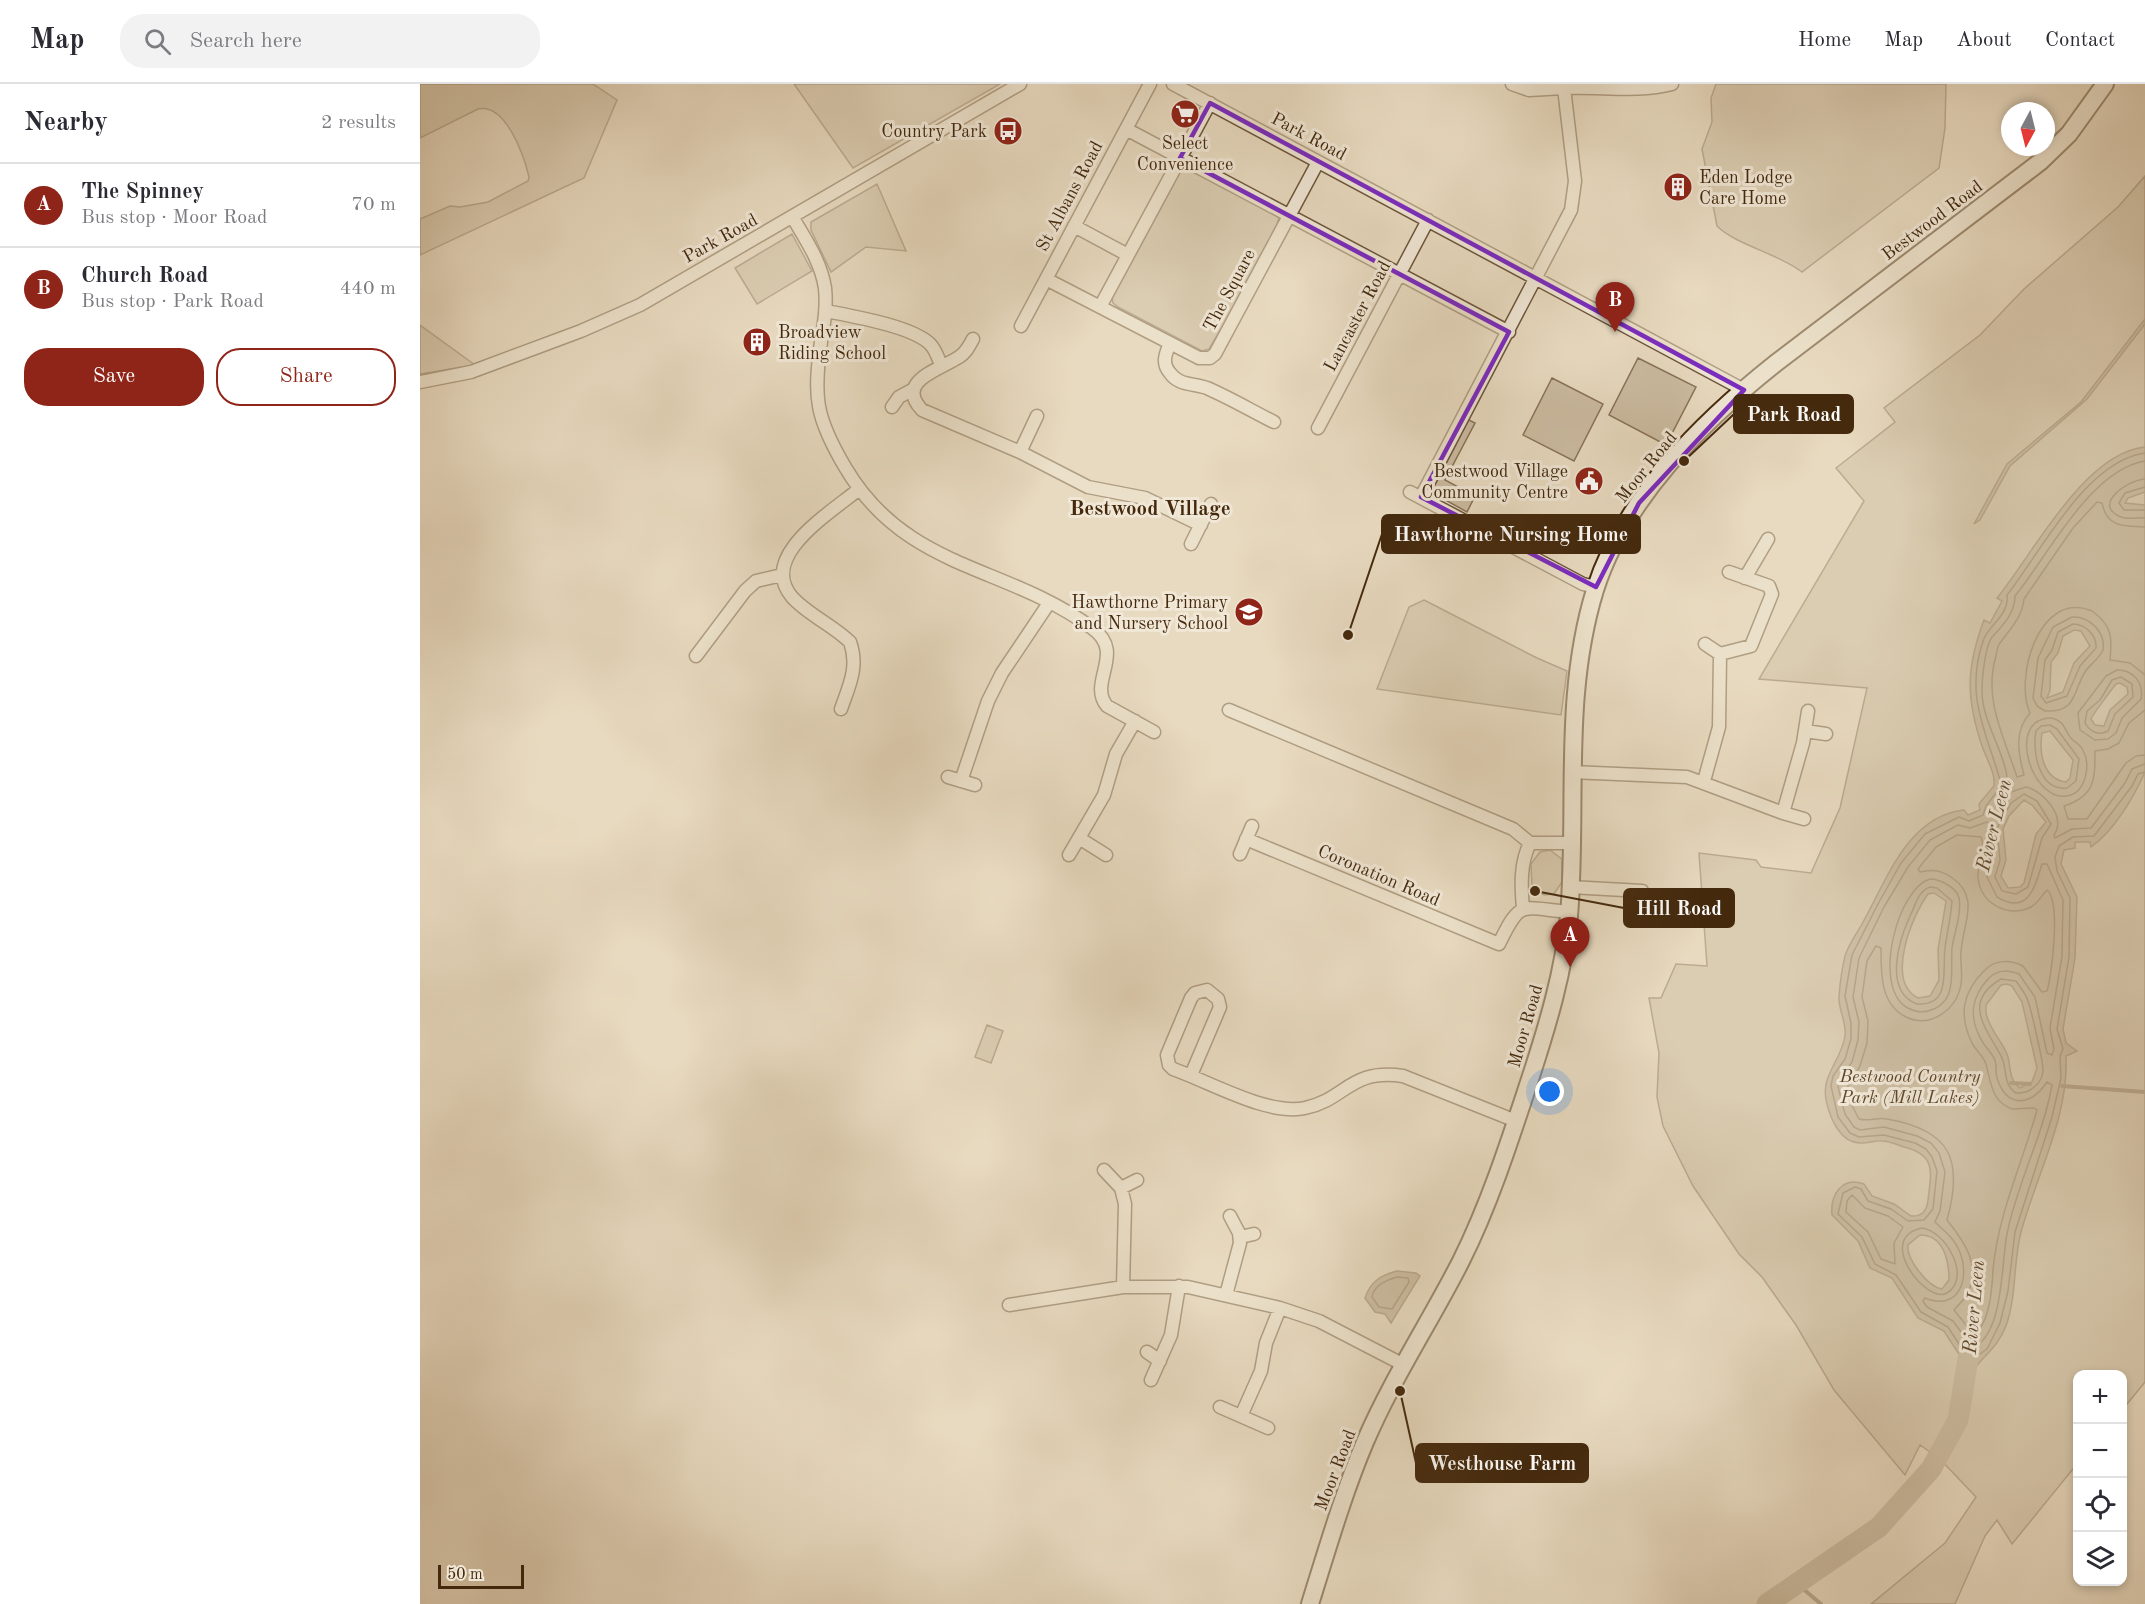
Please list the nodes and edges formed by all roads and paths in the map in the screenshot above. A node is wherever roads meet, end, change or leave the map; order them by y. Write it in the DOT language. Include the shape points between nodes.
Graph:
graph roads {
  1 [pos="1020,84"];
  2 [pos="1150,84"];
  3 [pos="1173,84"];
  4 [pos="1512,84"];
  5 [pos="1672,84"];
  6 [pos="2105,84"];
  7 [pos="1564,88"];
  8 [pos="1210,103"];
  9 [pos="1126,129"];
  10 [pos="1180,158"];
  11 [pos="1318,162"];
  12 [pos="1289,216"];
  13 [pos="793,218"];
  14 [pos="1428,220"];
  15 [pos="1074,226"];
  16 [pos="1128,255"];
  17 [pos="1399,274"];
  18 [pos="1537,278"];
  19 [pos="1046,279"];
  20 [pos="871,305"];
  21 [pos="1100,307"];
  22 [pos="826,311"];
  23 [pos="868,319"];
  24 [pos="1021,326"];
  25 [pos="1509,332"];
  26 [pos="974,339"];
  27 [pos="1170,343"];
  28 [pos="941,365"];
  29 [pos="1767,371"];
  30 [pos="420,382"];
  31 [pos="912,390"];
  32 [pos="1744,390"];
  33 [pos="892,407"];
  34 [pos="1253,411"];
  35 [pos="1037,416"];
  36 [pos="1274,422"];
  37 [pos="1246,424"];
  38 [pos="1318,428"];
  39 [pos="1020,452"];
  40 [pos="859,489"];
  41 [pos="1211,504"];
  42 [pos="1201,525"];
  43 [pos="1768,539"];
  44 [pos="1191,544"];
  45 [pos="1729,572"];
  46 [pos="782,575"];
  47 [pos="1745,578"];
  48 [pos="1596,587"];
  49 [pos="1049,603"];
  50 [pos="1705,644"];
  51 [pos="1720,654"];
  52 [pos="696,656"];
  53 [pos="846,696"];
  54 [pos="859,700"];
  55 [pos="841,709"];
  56 [pos="1228,710"];
  57 [pos="1808,711"];
  58 [pos="1135,721"];
  59 [pos="1805,731"];
  60 [pos="1154,732"];
  61 [pos="1826,734"];
  62 [pos="1571,772"];
  63 [pos="948,777"];
  64 [pos="961,781"];
  65 [pos="1704,781"];
  66 [pos="975,785"];
  67 [pos="1783,813"];
  68 [pos="1804,819"];
  69 [pos="1252,826"];
  70 [pos="1079,838"];
  71 [pos="1246,839"];
  72 [pos="1530,843"];
  73 [pos="1572,843"];
  74 [pos="1240,854"];
  75 [pos="1069,855"];
  76 [pos="1106,855"];
  77 [pos="1570,887"];
  78 [pos="1523,908"];
  79 [pos="1569,912"];
  80 [pos="1650,913"];
  81 [pos="1191,1076"];
  82 [pos="1516,1121"];
  83 [pos="1104,1170"];
  84 [pos="1137,1180"];
  85 [pos="1121,1188"];
  86 [pos="1230,1216"];
  87 [pos="1254,1234"];
  88 [pos="1240,1237"];
  89 [pos="1179,1286"];
  90 [pos="1122,1287"];
  91 [pos="1226,1295"];
  92 [pos="1009,1305"];
  93 [pos="1280,1308"];
  94 [pos="1147,1352"];
  95 [pos="1160,1361"];
  96 [pos="1404,1365"];
  97 [pos="1151,1380"];
  98 [pos="1220,1407"];
  99 [pos="1241,1416"];
  100 [pos="1268,1428"];
  101 [pos="1310,1604"];
  1 -- 13 [label="street, Park Road"];
  2 -- 9 [label="street, St Albans Road"];
  3 -- 8 [label="street, Park Road"];
  4 -- 7 [label="street" via="1529,90"];
  5 -- 7 [label="street" via="1644,89"];
  6 -- 29 [label="main road, Bestwood Road" via="2093,104 2050,153"];
  7 -- 18 [label="street" via="1574,201"];
  8 -- 10 [label="street"];
  8 -- 11 [label="street, Park Road"];
  9 -- 10 [label="street"];
  9 -- 15 [label="street, St Albans Road"];
  10 -- 12 [label="street"];
  10 -- 16 [label="street"];
  11 -- 12 [label="street, The Square"];
  11 -- 14 [label="street, Park Road"];
  12 -- 17 [label="street"];
  12 -- 27 [label="street, The Square" via="1215,354 1199,358"];
  13 -- 22 [label="street" via="822,274"];
  13 -- 30 [label="street, Park Road" via="640,305 591,327 471,372"];
  14 -- 17 [label="street, Lancaster Road"];
  14 -- 18 [label="street, Park Road"];
  15 -- 16 [label="street"];
  15 -- 19 [label="street, St Albans Road"];
  16 -- 21 [label="street"];
  17 -- 25 [label="street"];
  17 -- 38 [label="street, Lancaster Road"];
  18 -- 25 [label="street"];
  18 -- 32 [label="street, Park Road"];
  19 -- 21 [label="street, The Square"];
  19 -- 24 [label="street, St Albans Road"];
  20 -- 23 [label="street"];
  21 -- 27 [label="street, The Square"];
  22 -- 23 [label="street"];
  22 -- 40 [label="street" via="816,399 823,425"];
  23 -- 28 [label="street" via="920,337 930,344"];
  25 -- 48 [label="street" via="1416,495 1583,584"];
  26 -- 28 [label="street" via="965,353"];
  27 -- 34 [label="street" via="1164,356 1170,374"];
  28 -- 31 [label="street"];
  29 -- 32 [label="main road, Moor Road"];
  31 -- 33 [label="street" via="899,397"];
  31 -- 39 [label="street" via="914,401 922,410"];
  32 -- 48 [label="main road, Moor Road" via="1683,450 1639,503 1618,537"];
  34 -- 36 [label="street"];
  34 -- 37 [label="street"];
  35 -- 39 [label="street"];
  39 -- 42 [label="street" via="1094,489 1145,498"];
  40 -- 46 [label="street" via="789,550"];
  40 -- 49 [label="street" via="888,521 917,543"];
  41 -- 42 [label="street"];
  42 -- 44 [label="street"];
  43 -- 47 [label="street"];
  45 -- 47 [label="street"];
  46 -- 52 [label="street" via="756,581 745,591"];
  46 -- 53 [label="street" via="791,596 850,642 855,663"];
  47 -- 51 [label="street" via="1769,586 1772,594 1751,646"];
  48 -- 62 [label="main road, Moor Road" via="1582,653"];
  49 -- 58 [label="street" via="1102,638 1108,661 1103,701"];
  49 -- 64 [label="street" via="988,701"];
  50 -- 51 [label="street"];
  51 -- 65 [label="street" via="1719,727"];
  53 -- 54 [label="street"];
  53 -- 55 [label="street"];
  56 -- 72 [label="street" via="1513,830"];
  57 -- 59 [label="street"];
  58 -- 60 [label="street"];
  58 -- 70 [label="street" via="1116,754 1104,795"];
  59 -- 61 [label="street"];
  59 -- 67 [label="street"];
  62 -- 65 [label="street"];
  62 -- 73 [label="main road, Moor Road"];
  63 -- 64 [label="street"];
  64 -- 66 [label="street"];
  65 -- 67 [label="street"];
  67 -- 68 [label="street"];
  69 -- 71 [label="street"];
  70 -- 75 [label="street"];
  70 -- 76 [label="street"];
  71 -- 74 [label="street"];
  71 -- 78 [label="street, Coronation Road" via="1504,946 1514,914"];
  72 -- 73 [label="street"];
  72 -- 78 [label="street" via="1522,871"];
  73 -- 77 [label="main road, Moor Road"];
  77 -- 79 [label="main road, Moor Road"];
  77 -- 80 [label="street" via="1642,891"];
  78 -- 79 [label="street"];
  79 -- 82 [label="main road, Moor Road" via="1566,943 1547,1023"];
  81 -- 81 [label="street" via="1173,1070 1167,1054 1191,998 1207,990 1220,1006"];
  81 -- 82 [label="street" via="1268,1107 1289,1110 1313,1106 1366,1077 1389,1074"];
  82 -- 96 [label="main road, Moor Road" via="1461,1260"];
  83 -- 85 [label="street"];
  84 -- 85 [label="street"];
  85 -- 90 [label="street" via="1125,1246"];
  86 -- 88 [label="street"];
  87 -- 88 [label="street"];
  88 -- 91 [label="street"];
  89 -- 90 [label="street"];
  89 -- 91 [label="street"];
  89 -- 95 [label="street" via="1175,1319"];
  90 -- 92 [label="street"];
  91 -- 93 [label="street"];
  93 -- 96 [label="street" via="1319,1321"];
  93 -- 99 [label="street" via="1266,1343 1261,1371"];
  94 -- 95 [label="street"];
  95 -- 97 [label="street"];
  96 -- 101 [label="main road, Moor Road" via="1365,1442"];
  98 -- 99 [label="street"];
  99 -- 100 [label="street"];
}
